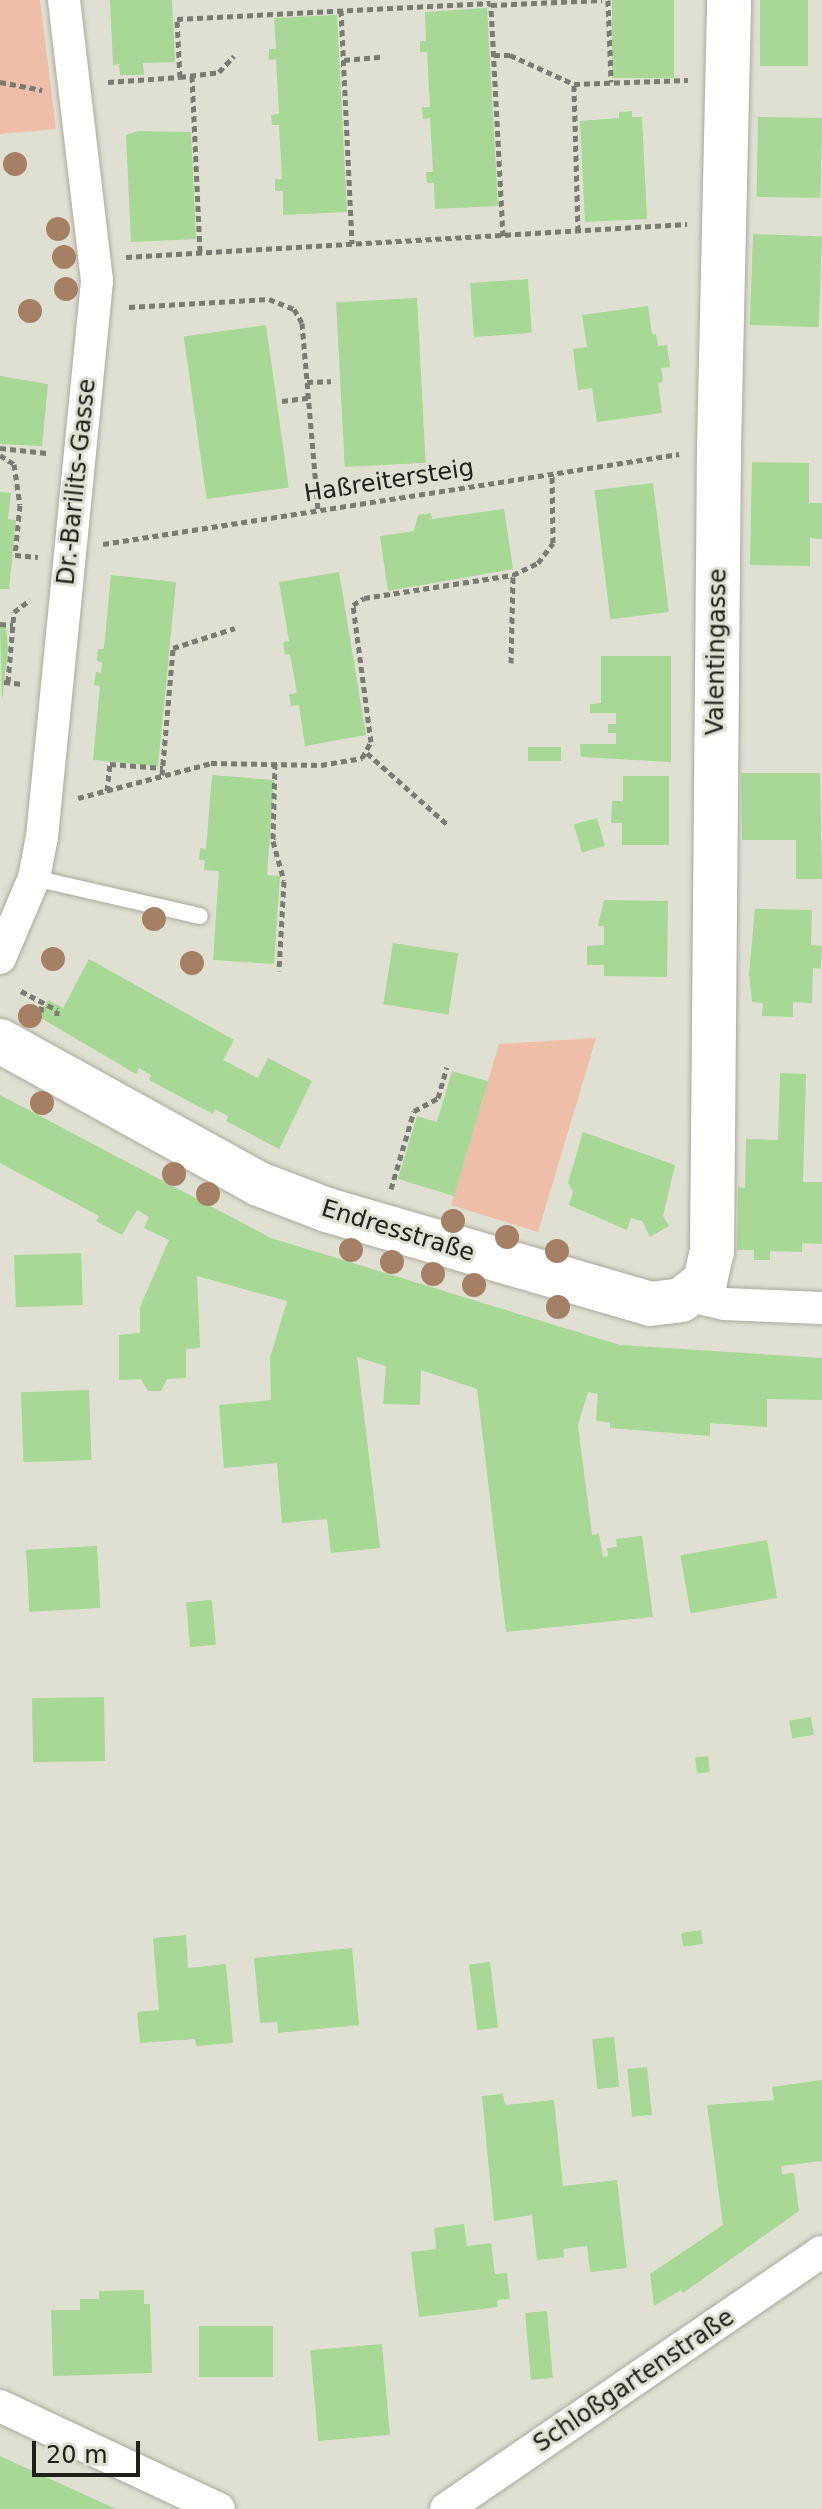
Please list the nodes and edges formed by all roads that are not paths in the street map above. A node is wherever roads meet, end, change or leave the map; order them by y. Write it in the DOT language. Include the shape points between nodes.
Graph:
graph roads {
  1 [pos="64,0"];
  2 [pos="729,0"];
  3 [pos="37,866"];
  4 [pos="200,916"];
  5 [pos="0,958"];
  6 [pos="2,1043"];
  7 [pos="690,1296"];
  8 [pos="822,1308"];
  9 [pos="822,2252"];
  10 [pos="0,2406"];
  11 [pos="219,2509"];
  12 [pos="446,2509"];
  1 -- 3 [label="street, Dr.-Barilits-Gasse" via="97,281"];
  2 -- 7 [label="main road, Valentingasse" via="712,1251 705,1281"];
  3 -- 4 [label="lane"];
  3 -- 5 [label="street, Dr.-Barilits-Gasse"];
  6 -- 7 [label="main road, Endresstraße" via="259,1184 327,1210 650,1304"];
  7 -- 8 [label="street, Endresstraße" via="724,1304"];
  9 -- 12 [label="street, Schloßgartenstraße"];
  10 -- 11 [label="street"];
}
